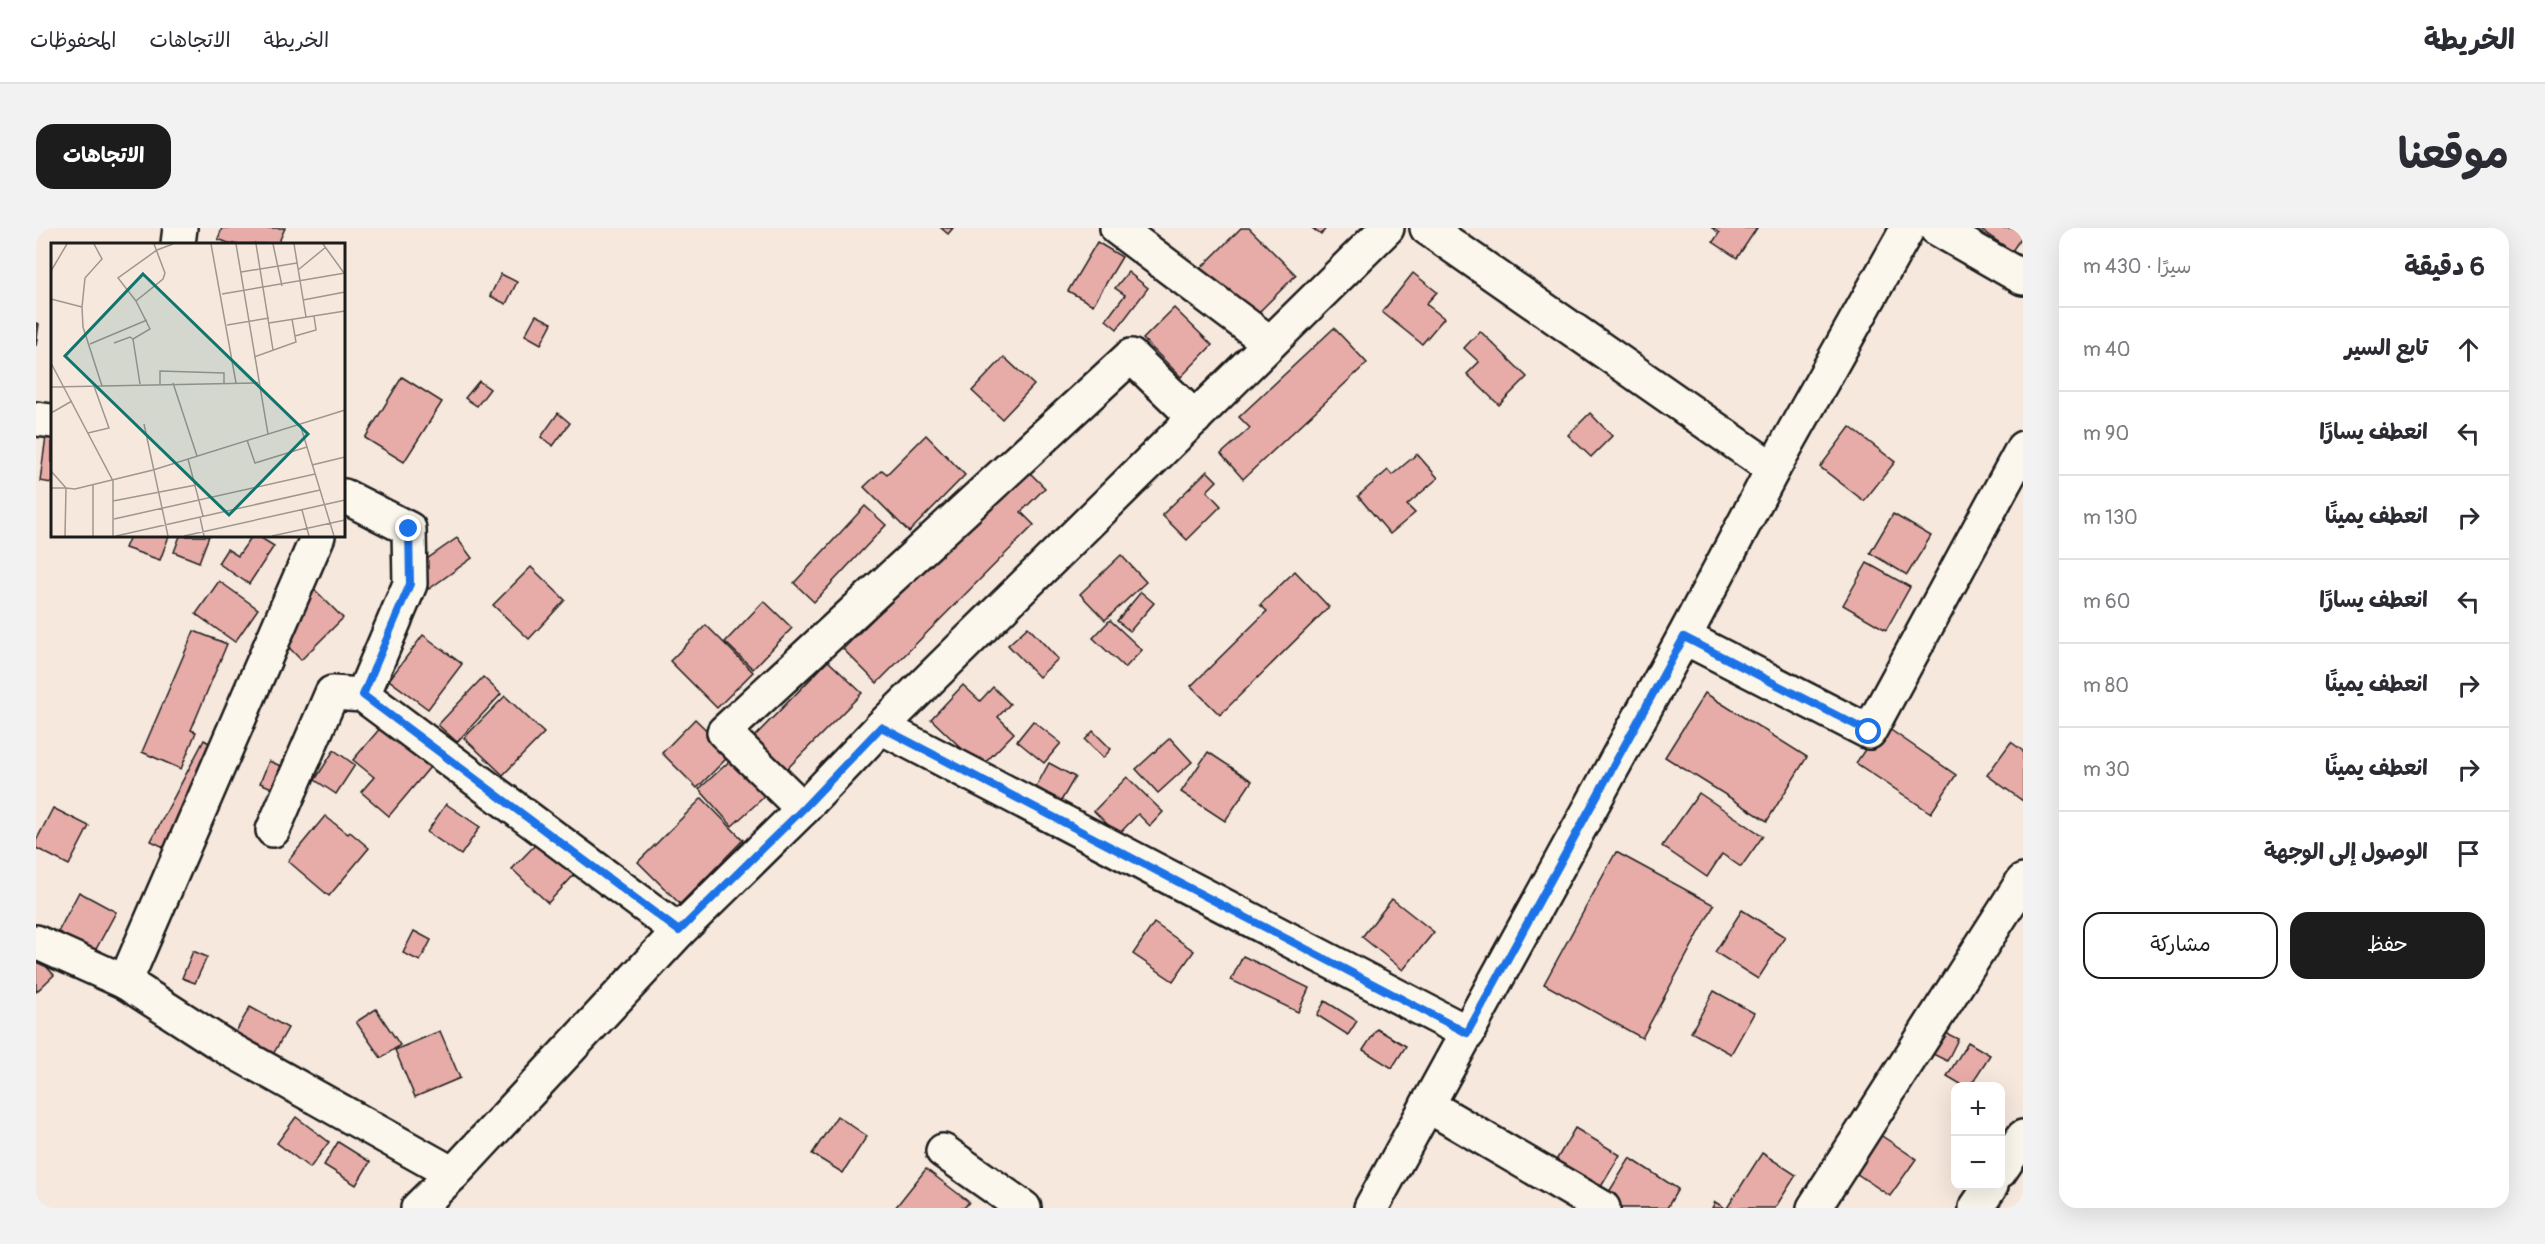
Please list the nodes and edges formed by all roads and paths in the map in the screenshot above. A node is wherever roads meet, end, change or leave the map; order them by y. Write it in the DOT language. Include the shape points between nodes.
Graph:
graph roads {
  1 [pos="180,228"];
  2 [pos="1118,228"];
  3 [pos="1387,228"];
  4 [pos="1427,228"];
  5 [pos="1908,228"];
  6 [pos="1936,228"];
  7 [pos="178,243"];
  8 [pos="2023,278"];
  9 [pos="1270,343"];
  10 [pos="1195,418"];
  11 [pos="36,419"];
  12 [pos="51,421"];
  13 [pos="2023,448"];
  14 [pos="1773,469"];
  15 [pos="345,497"];
  16 [pos="318,537"];
  17 [pos="1684,637"];
  18 [pos="363,695"];
  19 [pos="881,727"];
  20 [pos="803,809"];
  21 [pos="273,830"];
  22 [pos="2023,880"];
  23 [pos="679,931"];
  24 [pos="36,942"];
  25 [pos="125,982"];
  26 [pos="1467,1033"];
  27 [pos="1427,1105"];
  28 [pos="2023,1137"];
  29 [pos="943,1151"];
  30 [pos="2005,1165"];
  31 [pos="453,1174"];
  32 [pos="1988,1190"];
  33 [pos="418,1208"];
  34 [pos="1024,1208"];
  35 [pos="1371,1208"];
  36 [pos="1603,1208"];
  37 [pos="1814,1208"];
  38 [pos="1976,1208"];
  1 -- 7 [label="street"];
  2 -- 9 [label="street"];
  3 -- 9 [label="street"];
  4 -- 14 [label="street"];
  5 -- 14 [label="street"];
  6 -- 8 [label="street"];
  9 -- 10 [label="street"];
  10 -- 19 [label="street"];
  10 -- 20 [label="street" via="1131,356 724,732"];
  11 -- 12 [label="street"];
  13 -- 17 [label="street" via="1869,732"];
  14 -- 17 [label="street"];
  15 -- 18 [label="street" via="409,529 410,584"];
  16 -- 25 [label="street"];
  17 -- 26 [label="street"];
  18 -- 21 [label="street" via="332,693"];
  18 -- 23 [label="street"];
  19 -- 20 [label="street"];
  19 -- 26 [label="street"];
  20 -- 23 [label="street"];
  22 -- 37 [label="street"];
  23 -- 31 [label="street"];
  24 -- 25 [label="street"];
  25 -- 31 [label="street" via="224,1046"];
  26 -- 27 [label="street"];
  27 -- 35 [label="street"];
  27 -- 36 [label="street"];
  28 -- 30 [label="street"];
  29 -- 34 [label="street"];
  31 -- 33 [label="street"];
  32 -- 38 [label="street"];
}
